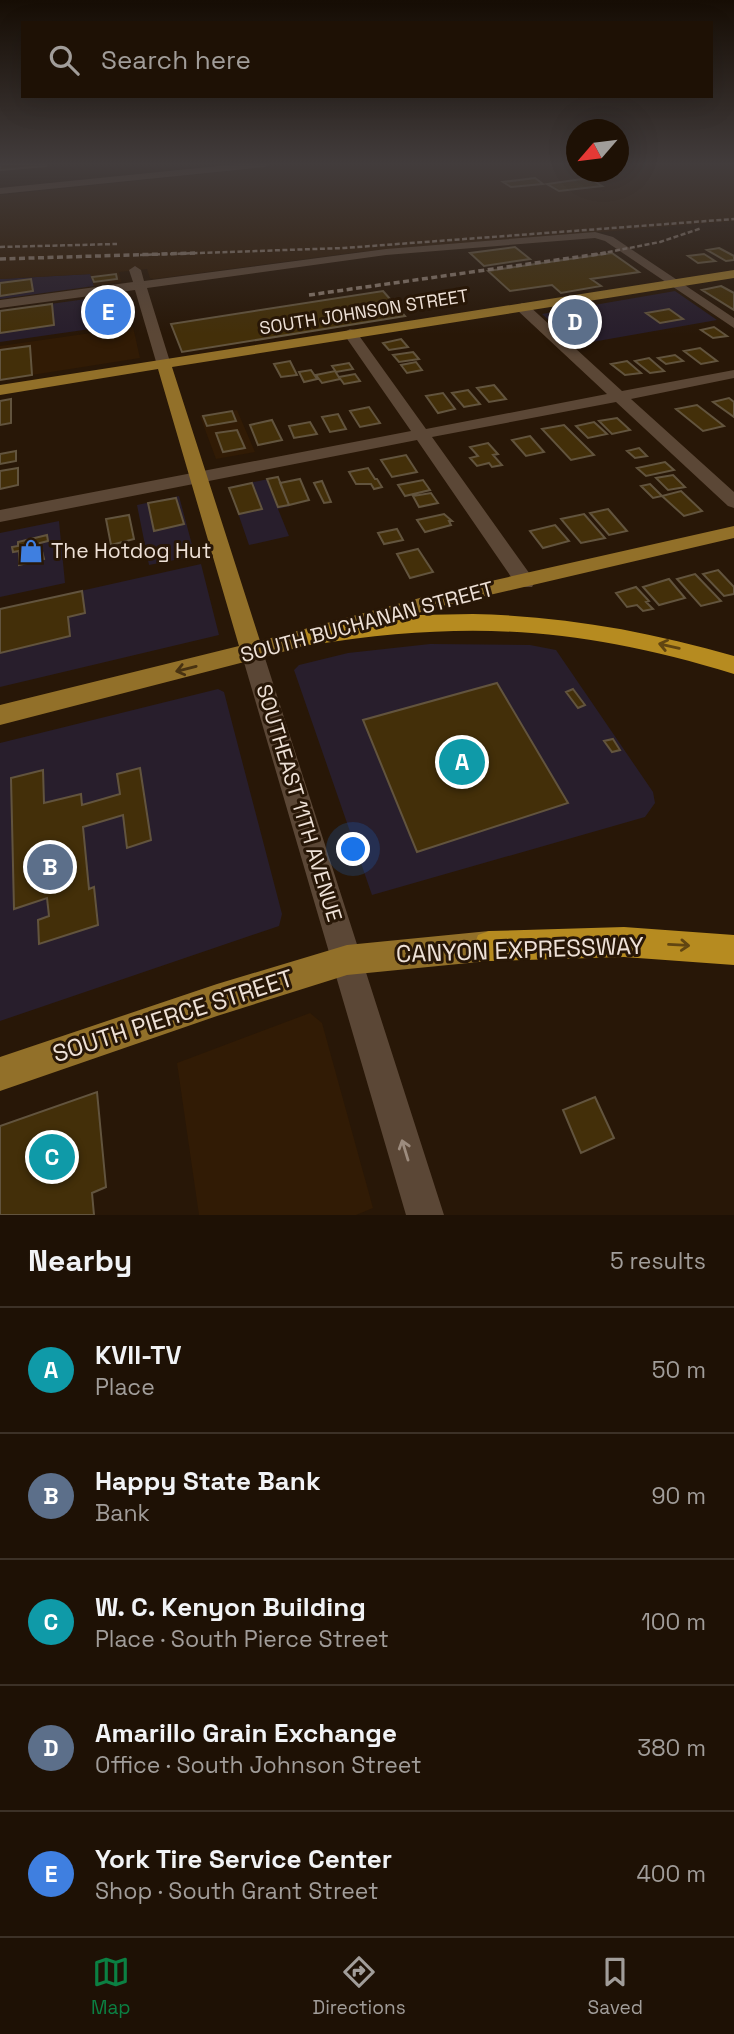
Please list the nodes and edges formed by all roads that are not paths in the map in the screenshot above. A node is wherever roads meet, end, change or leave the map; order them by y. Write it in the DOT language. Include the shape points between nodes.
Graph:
graph roads {
  1 [pos="135,270"];
  2 [pos="734,274"];
  3 [pos="674,284"];
  4 [pos="139,285"];
  5 [pos="0,303"];
  6 [pos="522,307"];
  7 [pos="734,324"];
  8 [pos="350,333"];
  9 [pos="164,365"];
  10 [pos="117,372"];
  11 [pos="734,374"];
  12 [pos="0,390"];
  13 [pos="172,391"];
  14 [pos="619,396"];
  15 [pos="421,435"];
  16 [pos="199,476"];
  17 [pos="734,502"];
  18 [pos="0,516"];
  19 [pos="734,532"];
  20 [pos="525,582"];
  21 [pos="311,637"];
  22 [pos="252,652"];
  23 [pos="734,665"];
  24 [pos="0,715"];
  25 [pos="489,946"];
  26 [pos="734,950"];
  27 [pos="347,960"];
  28 [pos="0,1074"];
  29 [pos="425,1215"];
  1 -- 4 [label="street, SOUTHEAST 11TH AVENUE"];
  2 -- 3 [label="main road, SOUTH JOHNSON STREET"];
  3 -- 4 [label="street" via="601,236 386,252"];
  3 -- 6 [label="main road, SOUTH JOHNSON STREET"];
  3 -- 7 [label="street"];
  4 -- 5 [label="street"];
  4 -- 9 [label="street, SOUTHEAST 11TH AVENUE"];
  6 -- 8 [label="main road, SOUTH JOHNSON STREET"];
  6 -- 14 [label="street"];
  8 -- 9 [label="main road, SOUTH JOHNSON STREET"];
  8 -- 15 [label="street"];
  9 -- 10 [label="main road, SOUTH JOHNSON STREET"];
  9 -- 13 [label="main road, SOUTHEAST 11TH AVENUE"];
  10 -- 12 [label="main road, SOUTH JOHNSON STREET"];
  10 -- 13 [label="main road" via="151,372 165,379"];
  11 -- 14 [label="street"];
  13 -- 16 [label="main road, SOUTHEAST 11TH AVENUE"];
  14 -- 15 [label="street"];
  14 -- 17 [label="street"];
  15 -- 16 [label="street"];
  15 -- 20 [label="street"];
  16 -- 18 [label="street"];
  16 -- 22 [label="main road, SOUTHEAST 11TH AVENUE"];
  19 -- 20 [label="main road, SOUTH BUCHANAN STREET"];
  20 -- 21 [label="main road, SOUTH BUCHANAN STREET" via="442,599"];
  21 -- 22 [label="main road, SOUTH BUCHANAN STREET"];
  23 -- 21 [label="highway, one-way" via="614,634 528,622 440,620"];
  22 -- 24 [label="main road, SOUTH BUCHANAN STREET, one-way"];
  22 -- 27 [label="street, SOUTHEAST 11TH AVENUE"];
  25 -- 26 [label="highway, CANYON EXPRESSWAY, one-way" via="624,942"];
  25 -- 27 [label="main road, CANYON EXPRESSWAY"];
  27 -- 28 [label="main road, SOUTH PIERCE STREET"];
  29 -- 27 [label="street, SOUTHEAST 11TH AVENUE, one-way"];
}
